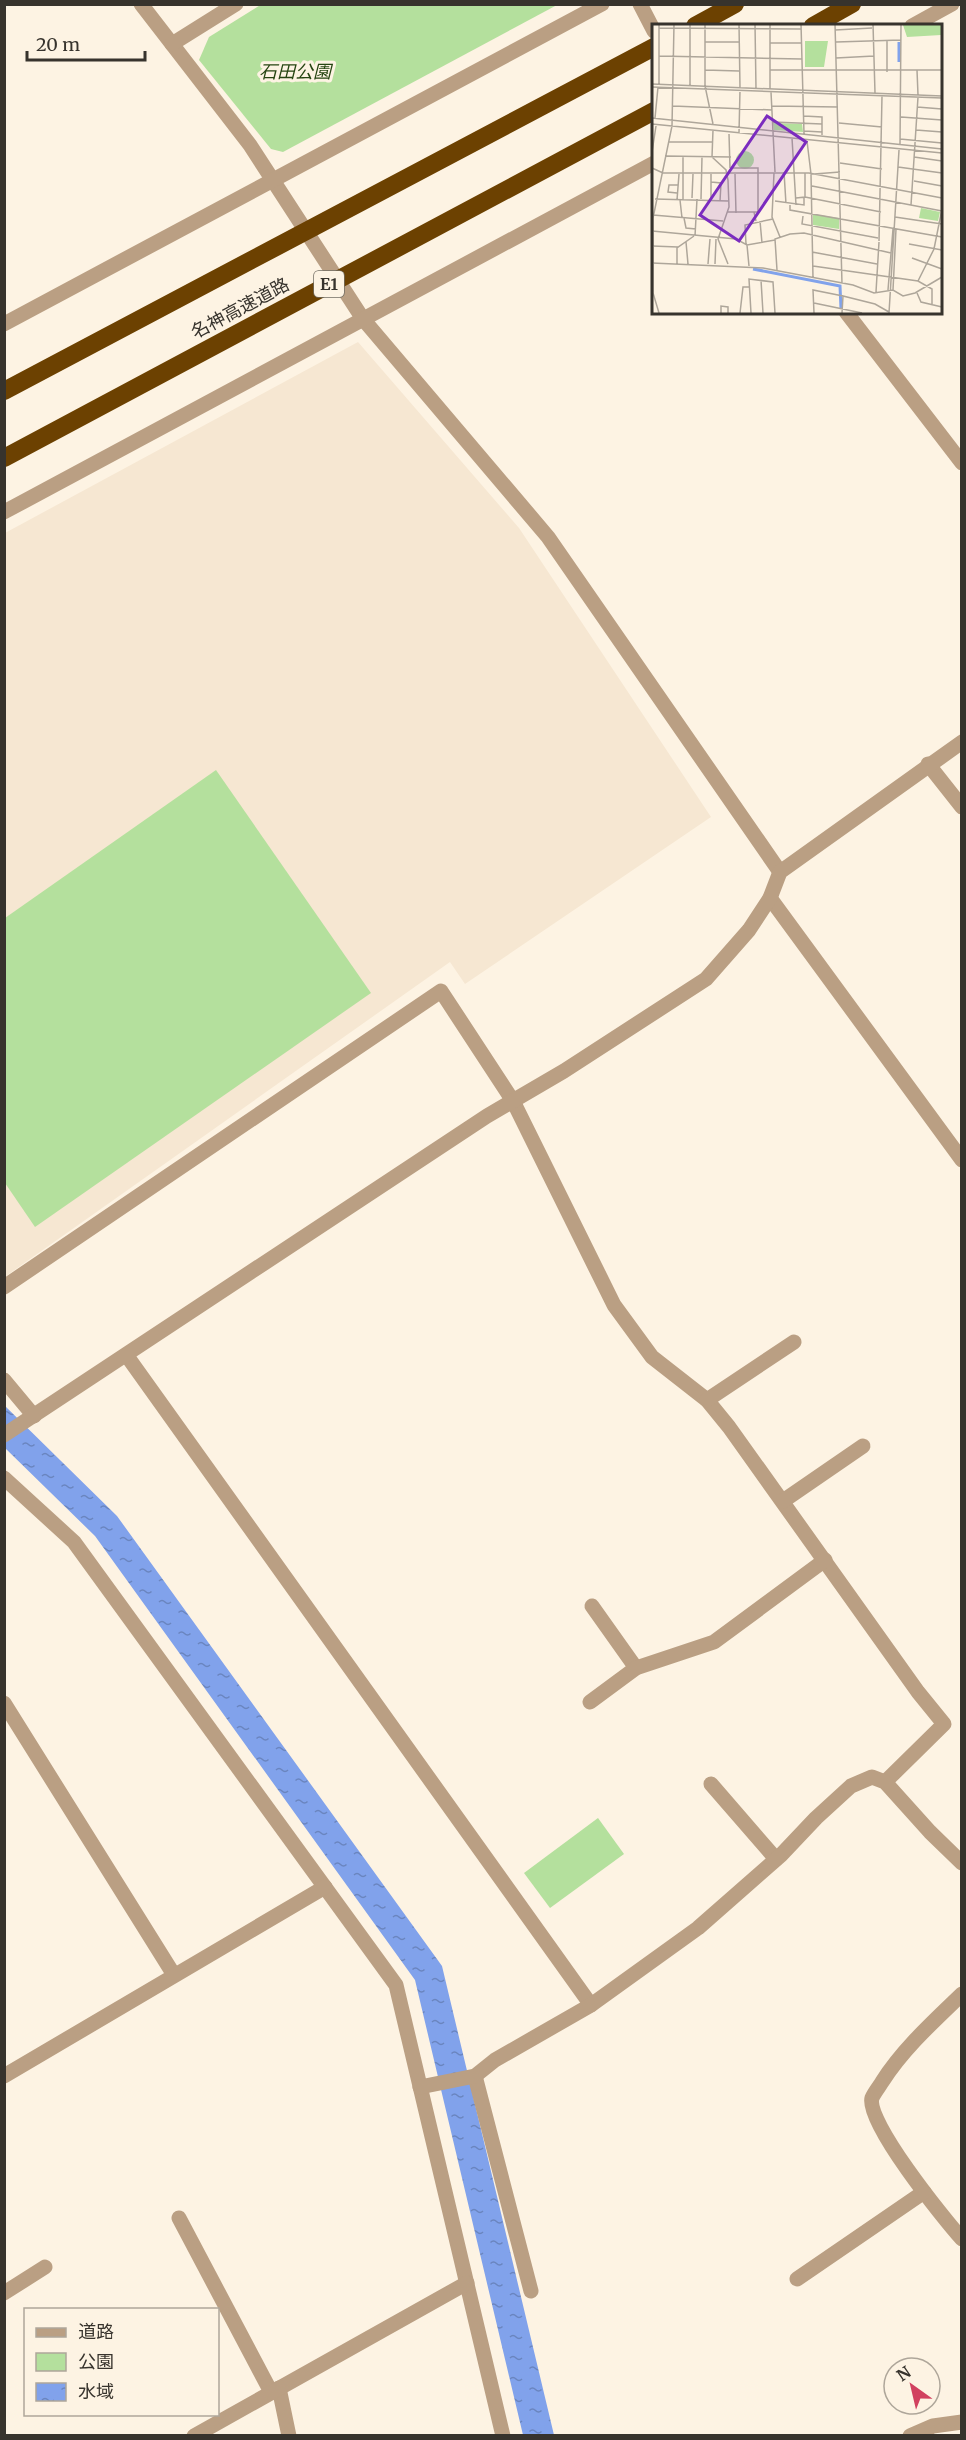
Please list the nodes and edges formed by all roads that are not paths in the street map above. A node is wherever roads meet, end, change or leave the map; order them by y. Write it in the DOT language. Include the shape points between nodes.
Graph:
graph roads {
  1 [pos="141,4"];
  2 [pos="236,4"];
  3 [pos="602,4"];
  4 [pos="640,4"];
  5 [pos="735,4"];
  6 [pos="852,4"];
  7 [pos="952,4"];
  8 [pos="699,24"];
  9 [pos="817,24"];
  10 [pos="916,24"];
  11 [pos="652,27"];
  12 [pos="172,44"];
  13 [pos="652,48"];
  14 [pos="652,112"];
  15 [pos="652,164"];
  16 [pos="273,180"];
  17 [pos="848,314"];
  18 [pos="363,319"];
  19 [pos="4,324"];
  20 [pos="4,391"];
  21 [pos="4,458"];
  22 [pos="962,463"];
  23 [pos="4,512"];
  24 [pos="962,742"];
  25 [pos="928,764"];
  26 [pos="962,807"];
  27 [pos="780,872"];
  28 [pos="770,898"];
  29 [pos="513,1101"];
  30 [pos="962,1160"];
  31 [pos="4,1287"];
  32 [pos="794,1342"];
  33 [pos="128,1356"];
  34 [pos="4,1380"];
  35 [pos="707,1400"];
  36 [pos="30,1419"];
  37 [pos="4,1435"];
  38 [pos="863,1446"];
  39 [pos="4,1478"];
  40 [pos="783,1501"];
  41 [pos="825,1560"];
  42 [pos="592,1606"];
  43 [pos="636,1668"];
  44 [pos="590,1702"];
  45 [pos="4,1703"];
  46 [pos="885,1782"];
  47 [pos="711,1784"];
  48 [pos="776,1859"];
  49 [pos="962,1863"];
  50 [pos="325,1887"];
  51 [pos="174,1975"];
  52 [pos="962,1994"];
  53 [pos="591,2005"];
  54 [pos="6,2073"];
  55 [pos="475,2076"];
  56 [pos="427,2086"];
  57 [pos="924,2192"];
  58 [pos="179,2218"];
  59 [pos="962,2239"];
  60 [pos="45,2267"];
  61 [pos="797,2279"];
  62 [pos="466,2283"];
  63 [pos="531,2291"];
  64 [pos="4,2293"];
  65 [pos="275,2390"];
  66 [pos="962,2422"];
  67 [pos="194,2436"];
  68 [pos="289,2436"];
  69 [pos="503,2436"];
  70 [pos="910,2436"];
  1 -- 12 [label="street"];
  2 -- 12 [label="street"];
  3 -- 16 [label="street"];
  4 -- 11 [label="street"];
  5 -- 8 [label="highway"];
  6 -- 9 [label="highway"];
  7 -- 10 [label="street"];
  12 -- 16 [label="street"];
  13 -- 20 [label="highway, 名神高速道路, bridge"];
  14 -- 21 [label="highway, 名神高速道路 / E1, bridge"];
  15 -- 18 [label="street"];
  16 -- 18 [label="street"];
  16 -- 19 [label="street"];
  17 -- 22 [label="street"];
  18 -- 23 [label="street"];
  18 -- 27 [label="street" via="548,537"];
  24 -- 25 [label="street"];
  25 -- 26 [label="street"];
  25 -- 27 [label="street"];
  27 -- 28 [label="street"];
  28 -- 29 [label="street" via="749,930 706,979"];
  28 -- 30 [label="street"];
  29 -- 31 [label="street" via="441,991"];
  29 -- 33 [label="street"];
  29 -- 35 [label="street" via="614,1305 652,1358"];
  32 -- 35 [label="street"];
  33 -- 36 [label="street"];
  33 -- 53 [label="street"];
  34 -- 36 [label="street"];
  35 -- 40 [label="street"];
  36 -- 37 [label="street"];
  38 -- 40 [label="street"];
  39 -- 50 [label="street" via="74,1542"];
  40 -- 41 [label="street"];
  41 -- 43 [label="street" via="714,1642"];
  41 -- 46 [label="street" via="944,1724"];
  42 -- 43 [label="street"];
  43 -- 44 [label="street"];
  45 -- 51 [label="street"];
  46 -- 48 [label="street" via="872,1777 852,1786"];
  46 -- 49 [label="street"];
  47 -- 48 [label="street"];
  48 -- 53 [label="street" via="698,1928"];
  50 -- 51 [label="street"];
  50 -- 56 [label="street" via="396,1985"];
  51 -- 54 [label="street"];
  52 -- 57 [label="street" via="914,2042 872,2098 873,2111"];
  53 -- 55 [label="street" via="495,2060"];
  55 -- 56 [label="street"];
  55 -- 63 [label="street"];
  56 -- 62 [label="street"];
  57 -- 59 [label="street"];
  57 -- 61 [label="street"];
  58 -- 65 [label="street"];
  60 -- 64 [label="street"];
  62 -- 65 [label="street"];
  62 -- 69 [label="street"];
  65 -- 67 [label="street"];
  65 -- 68 [label="street"];
  66 -- 70 [label="street" via="933,2426"];
}
